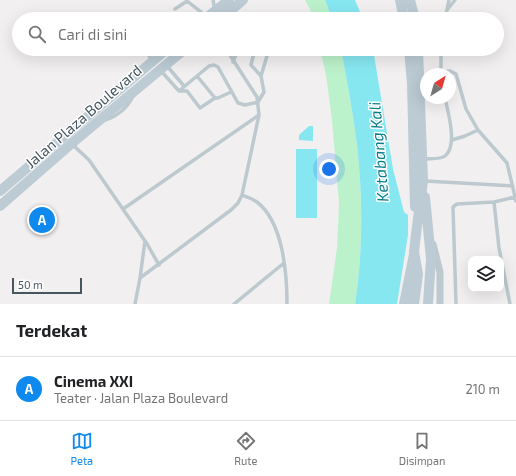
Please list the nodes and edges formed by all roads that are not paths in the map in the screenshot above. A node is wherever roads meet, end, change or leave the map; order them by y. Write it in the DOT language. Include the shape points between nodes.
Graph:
graph roads {
  1 [pos="187,0"];
  2 [pos="213,0"];
  3 [pos="229,0"];
  4 [pos="243,0"];
  5 [pos="400,0"];
  6 [pos="449,0"];
  7 [pos="455,0"];
  8 [pos="412,1"];
  9 [pos="175,9"];
  10 [pos="447,11"];
  11 [pos="206,12"];
  12 [pos="212,12"];
  13 [pos="216,12"];
  14 [pos="235,12"];
  15 [pos="403,12"];
  16 [pos="414,12"];
  17 [pos="152,56"];
  18 [pos="158,56"];
  19 [pos="176,56"];
  20 [pos="230,56"];
  21 [pos="235,56"];
  22 [pos="253,56"];
  23 [pos="267,56"];
  24 [pos="410,56"];
  25 [pos="419,56"];
  26 [pos="441,56"];
  27 [pos="156,58"];
  28 [pos="233,62"];
  29 [pos="163,67"];
  30 [pos="441,68"];
  31 [pos="456,74"];
  32 [pos="197,76"];
  33 [pos="262,76"];
  34 [pos="127,84"];
  35 [pos="184,86"];
  36 [pos="179,91"];
  37 [pos="134,92"];
  38 [pos="231,92"];
  39 [pos="215,98"];
  40 [pos="258,102"];
  41 [pos="446,104"];
  42 [pos="259,115"];
  43 [pos="478,130"];
  44 [pos="64,136"];
  45 [pos="452,140"];
  46 [pos="72,144"];
  47 [pos="426,159"];
  48 [pos="423,184"];
  49 [pos="513,186"];
  50 [pos="0,191"];
  51 [pos="242,195"];
  52 [pos="516,199"];
  53 [pos="494,202"];
  54 [pos="0,206"];
  55 [pos="123,209"];
  56 [pos="428,228"];
  57 [pos="416,234"];
  58 [pos="145,241"];
  59 [pos="414,252"];
  60 [pos="284,263"];
  61 [pos="159,265"];
  62 [pos="140,278"];
  63 [pos="240,300"];
  64 [pos="135,304"];
  65 [pos="234,304"];
  66 [pos="243,304"];
  67 [pos="287,304"];
  68 [pos="404,304"];
  69 [pos="414,304"];
  70 [pos="428,304"];
  71 [pos="440,304"];
  72 [pos="456,304"];
  73 [pos="510,304"];
  1 -- 9 [label="lane"];
  1 -- 11 [label="lane"];
  2 -- 12 [label="lane"];
  3 -- 13 [label="street"];
  4 -- 14 [label="street"];
  5 -- 15 [label="street"];
  6 -- 10 [label="lane"];
  7 -- 10 [label="lane"];
  8 -- 16 [label="street"];
  17 -- 27 [label="lane"];
  18 -- 27 [label="street, Jalan Plaza Boulevard"];
  19 -- 29 [label="street, Jalan Plaza Boulevard"];
  20 -- 28 [label="lane"];
  21 -- 28 [label="lane"];
  22 -- 33 [label="lane" via="251,65"];
  23 -- 33 [label="lane"];
  24 -- 57 [label="street"];
  25 -- 47 [label="street"];
  26 -- 30 [label="lane"];
  27 -- 29 [label="street"];
  27 -- 34 [label="street, Jalan Plaza Boulevard"];
  28 -- 40 [label="lane"];
  29 -- 35 [label="lane"];
  29 -- 36 [label="lane"];
  29 -- 37 [label="street, Jalan Plaza Boulevard"];
  31 -- 43 [label="lane" via="466,109"];
  32 -- 35 [label="lane"];
  32 -- 38 [label="lane" via="214,65 218,67"];
  32 -- 39 [label="lane"];
  33 -- 40 [label="lane" via="264,92"];
  34 -- 37 [label="lane"];
  34 -- 44 [label="street, Jalan Plaza Boulevard"];
  35 -- 36 [label="lane"];
  36 -- 39 [label="lane" via="187,91 200,108"];
  37 -- 46 [label="street, Jalan Plaza Boulevard"];
  38 -- 39 [label="lane"];
  38 -- 40 [label="lane" via="241,105"];
  40 -- 42 [label="lane"];
  41 -- 45 [label="lane"];
  42 -- 51 [label="lane"];
  42 -- 55 [label="lane"];
  43 -- 45 [label="lane"];
  43 -- 49 [label="lane" via="507,163"];
  44 -- 46 [label="street"];
  44 -- 50 [label="street, Jalan Plaza Boulevard"];
  45 -- 47 [label="lane" via="446,156"];
  46 -- 54 [label="street, Jalan Plaza Boulevard"];
  46 -- 55 [label="lane" via="89,160"];
  47 -- 48 [label="street"];
  48 -- 49 [label="lane"];
  48 -- 56 [label="street"];
  48 -- 57 [label="street"];
  49 -- 52 [label="lane"];
  51 -- 60 [label="lane" via="257,202 272,221 282,247"];
  51 -- 61 [label="lane" via="231,210"];
  52 -- 53 [label="lane"];
  53 -- 72 [label="lane" via="457,204 453,207"];
  53 -- 73 [label="lane" via="499,248"];
  55 -- 58 [label="lane"];
  56 -- 70 [label="street" via="432,259"];
  56 -- 71 [label="street" via="440,272"];
  57 -- 59 [label="street"];
  58 -- 61 [label="lane"];
  58 -- 62 [label="lane"];
  59 -- 68 [label="street"];
  59 -- 69 [label="street" via="418,274"];
  60 -- 63 [label="lane"];
  60 -- 67 [label="lane"];
  61 -- 62 [label="lane"];
  62 -- 64 [label="lane"];
  63 -- 65 [label="lane"];
  63 -- 66 [label="lane"];
}
